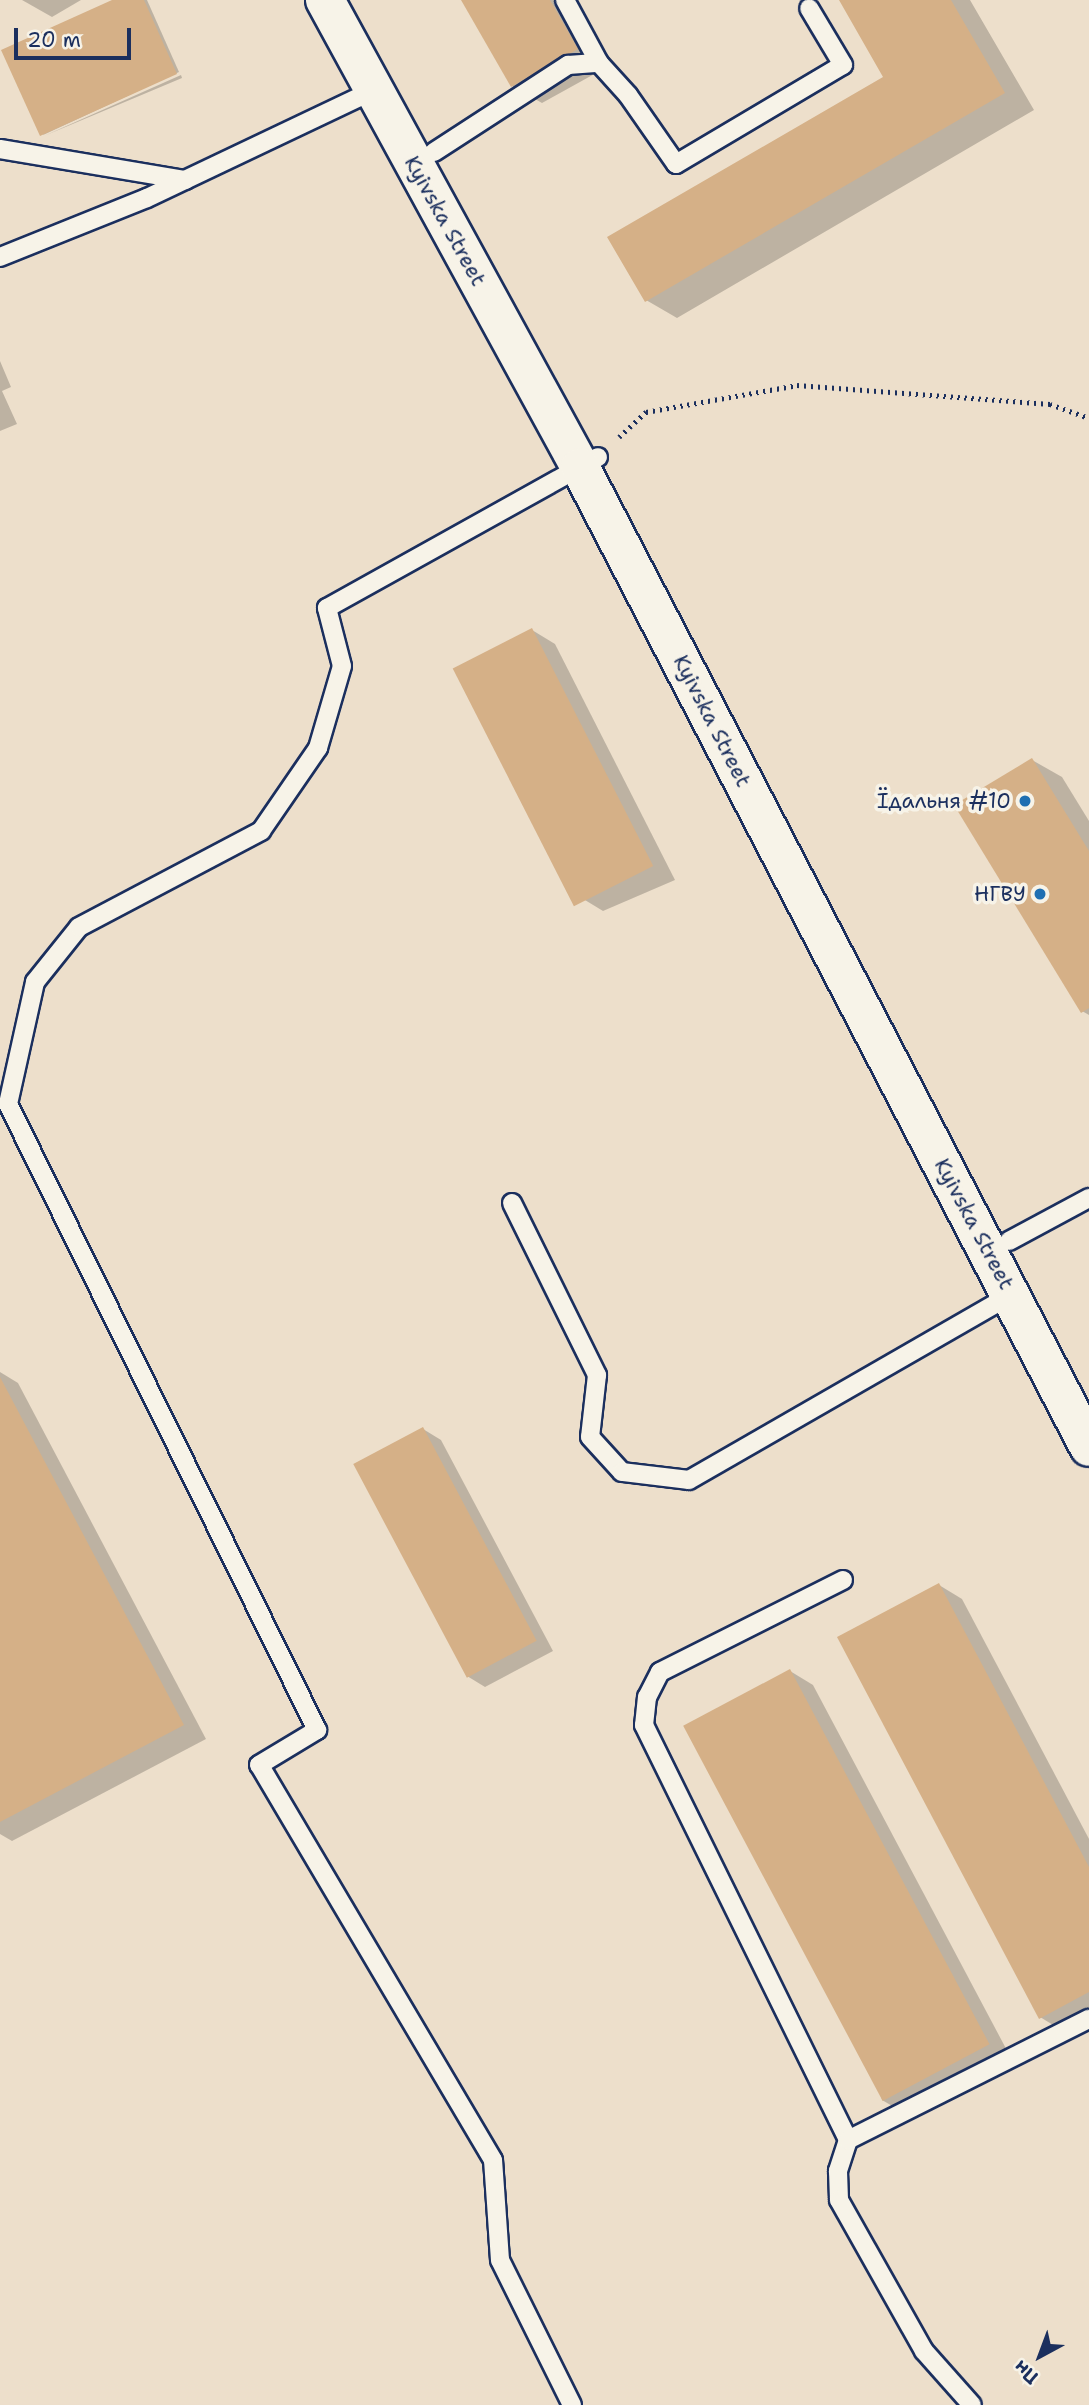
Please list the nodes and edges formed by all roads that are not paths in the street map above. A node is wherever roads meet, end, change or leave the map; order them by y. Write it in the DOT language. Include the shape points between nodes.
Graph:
graph roads {
  1 [pos="325,0"];
  2 [pos="352,0"];
  3 [pos="565,0"];
  4 [pos="809,8"];
  5 [pos="599,63"];
  6 [pos="374,90"];
  7 [pos="0,149"];
  8 [pos="434,152"];
  9 [pos="186,180"];
  10 [pos="0,257"];
  11 [pos="589,462"];
  12 [pos="1089,1198"];
  13 [pos="512,1203"];
  14 [pos="1009,1241"];
  15 [pos="1011,1295"];
  16 [pos="1089,1394"];
  17 [pos="1089,1447"];
  18 [pos="843,1580"];
  19 [pos="1089,2019"];
  20 [pos="848,2140"];
  21 [pos="572,2405"];
  22 [pos="972,2405"];
  1 -- 6 [label="main road, Kyivska Street"];
  2 -- 8 [label="main road, Kyivska Street"];
  3 -- 5 [label="lane"];
  4 -- 5 [label="lane" via="842,65 676,164 628,95"];
  5 -- 8 [label="lane" via="568,65"];
  6 -- 9 [label="lane"];
  6 -- 11 [label="main road, Kyivska Street"];
  7 -- 9 [label="lane"];
  8 -- 11 [label="main road, Kyivska Street"];
  9 -- 10 [label="lane"];
  11 -- 14 [label="main road, Kyivska Street"];
  11 -- 15 [label="main road, Kyivska Street"];
  11 -- 21 [label="lane" via="327,608 342,666 318,748 261,831 79,927 34,982 8,1104 317,1730 259,1765 493,2160 500,2260"];
  12 -- 14 [label="lane"];
  13 -- 15 [label="lane" via="597,1375 590,1437 622,1472 689,1480"];
  14 -- 16 [label="main road, Kyivska Street"];
  15 -- 17 [label="main road, Kyivska Street"];
  18 -- 20 [label="lane" via="660,1672 647,1697 645,1725"];
  19 -- 20 [label="lane"];
  20 -- 22 [label="lane" via="838,2171 839,2200 924,2351"];
}
